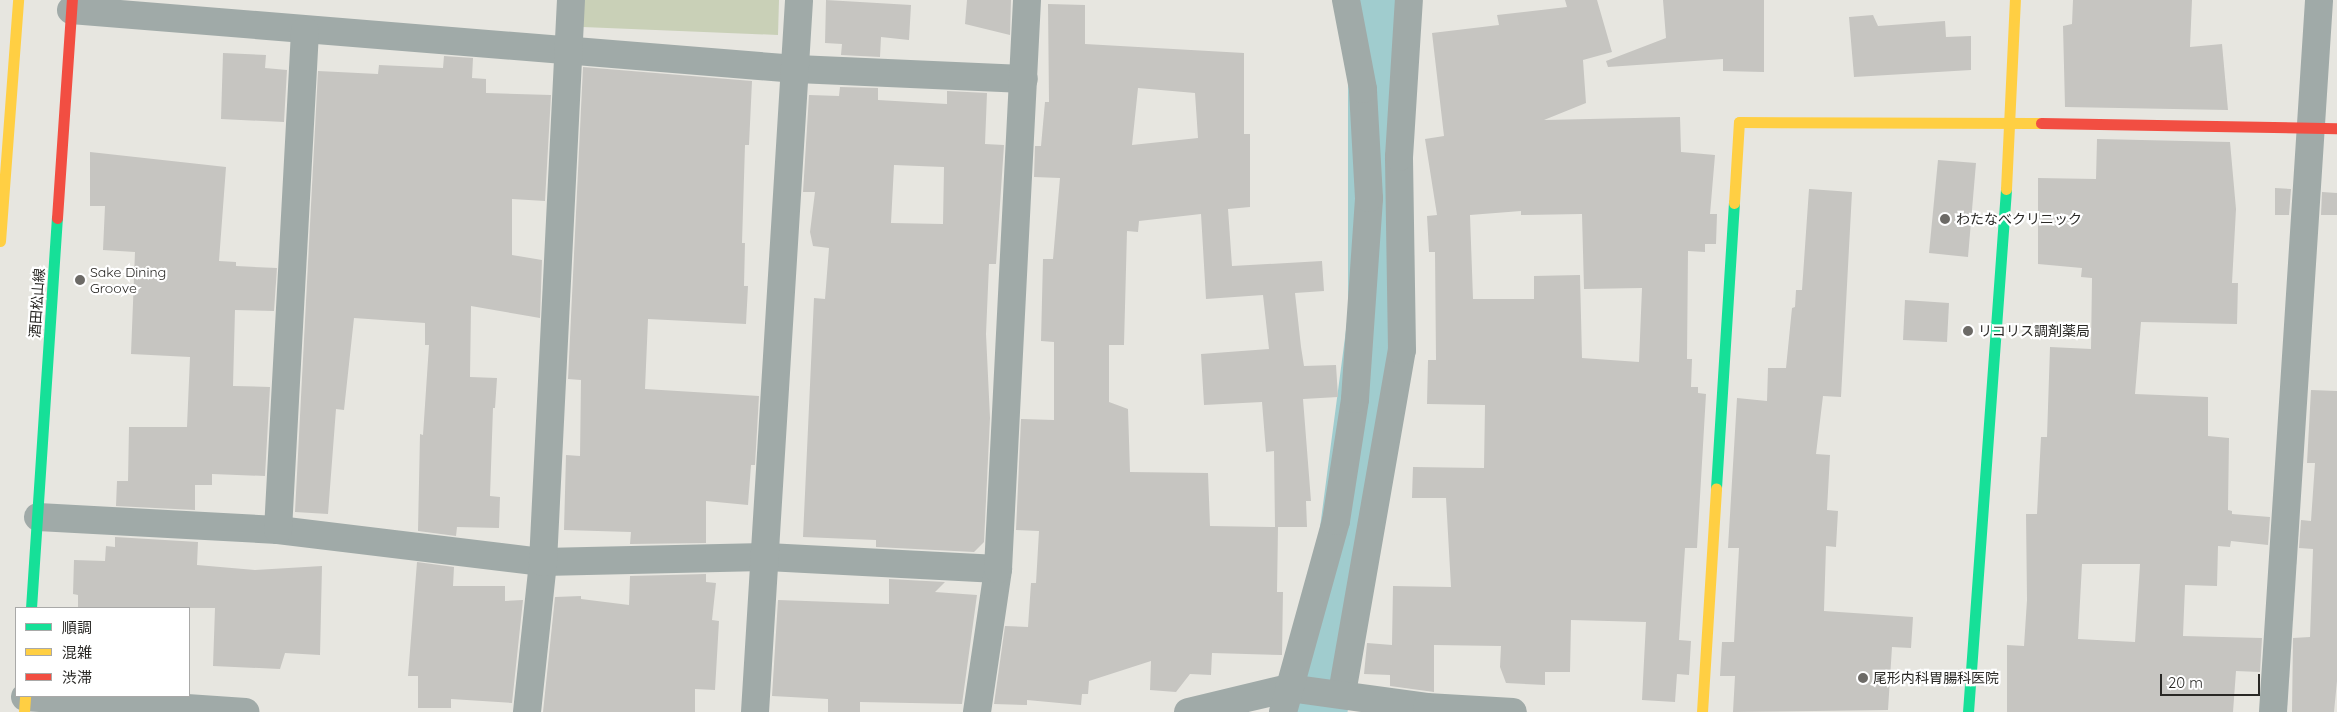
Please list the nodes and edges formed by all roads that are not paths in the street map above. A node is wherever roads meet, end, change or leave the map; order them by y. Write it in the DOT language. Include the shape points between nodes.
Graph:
graph roads {
  1 [pos="571,0"];
  2 [pos="799,0"];
  3 [pos="1027,0"];
  4 [pos="1346,0"];
  5 [pos="1409,0"];
  6 [pos="2015,0"];
  7 [pos="2319,0"];
  8 [pos="12,5"];
  9 [pos="71,5"];
  10 [pos="304,31"];
  11 [pos="568,51"];
  12 [pos="796,69"];
  13 [pos="1024,79"];
  14 [pos="2011,122"];
  15 [pos="2309,126"];
  16 [pos="2337,128"];
  17 [pos="0,241"];
  18 [pos="38,517"];
  19 [pos="278,530"];
  20 [pos="767,557"];
  21 [pos="543,562"];
  22 [pos="998,569"];
  23 [pos="31,607"];
  24 [pos="1342,694"];
  25 [pos="1286,700"];
  26 [pos="25,702"];
  27 [pos="245,712"];
  28 [pos="527,712"];
  29 [pos="755,712"];
  30 [pos="977,712"];
  31 [pos="1188,712"];
  32 [pos="1513,712"];
  33 [pos="1702,712"];
  34 [pos="1968,712"];
  35 [pos="2273,712"];
  1 -- 11 [label="street"];
  2 -- 12 [label="street"];
  3 -- 13 [label="street"];
  4 -- 25 [label="street" via="1363,89 1369,198 1355,399 1336,521"];
  5 -- 24 [label="street" via="1399,157 1402,350"];
  6 -- 14 [label="street"];
  7 -- 15 [label="street"];
  8 -- 17 [label="street"];
  9 -- 10 [label="street"];
  9 -- 18 [label="street, 酒田松山線"];
  10 -- 11 [label="street"];
  10 -- 19 [label="street"];
  11 -- 12 [label="street"];
  11 -- 21 [label="street"];
  12 -- 13 [label="street"];
  12 -- 20 [label="street"];
  13 -- 22 [label="street"];
  14 -- 15 [label="street"];
  14 -- 33 [label="street" via="1739,122"];
  14 -- 34 [label="street"];
  15 -- 16 [label="street"];
  15 -- 35 [label="street"];
  18 -- 19 [label="street"];
  18 -- 23 [label="street, 酒田松山線"];
  19 -- 21 [label="street"];
  20 -- 21 [label="street"];
  20 -- 22 [label="street"];
  20 -- 29 [label="street"];
  21 -- 28 [label="street"];
  22 -- 30 [label="street"];
  24 -- 25 [label="street"];
  24 -- 32 [label="street" via="1427,707"];
  25 -- 31 [label="street"];
  26 -- 27 [label="street"];
}
